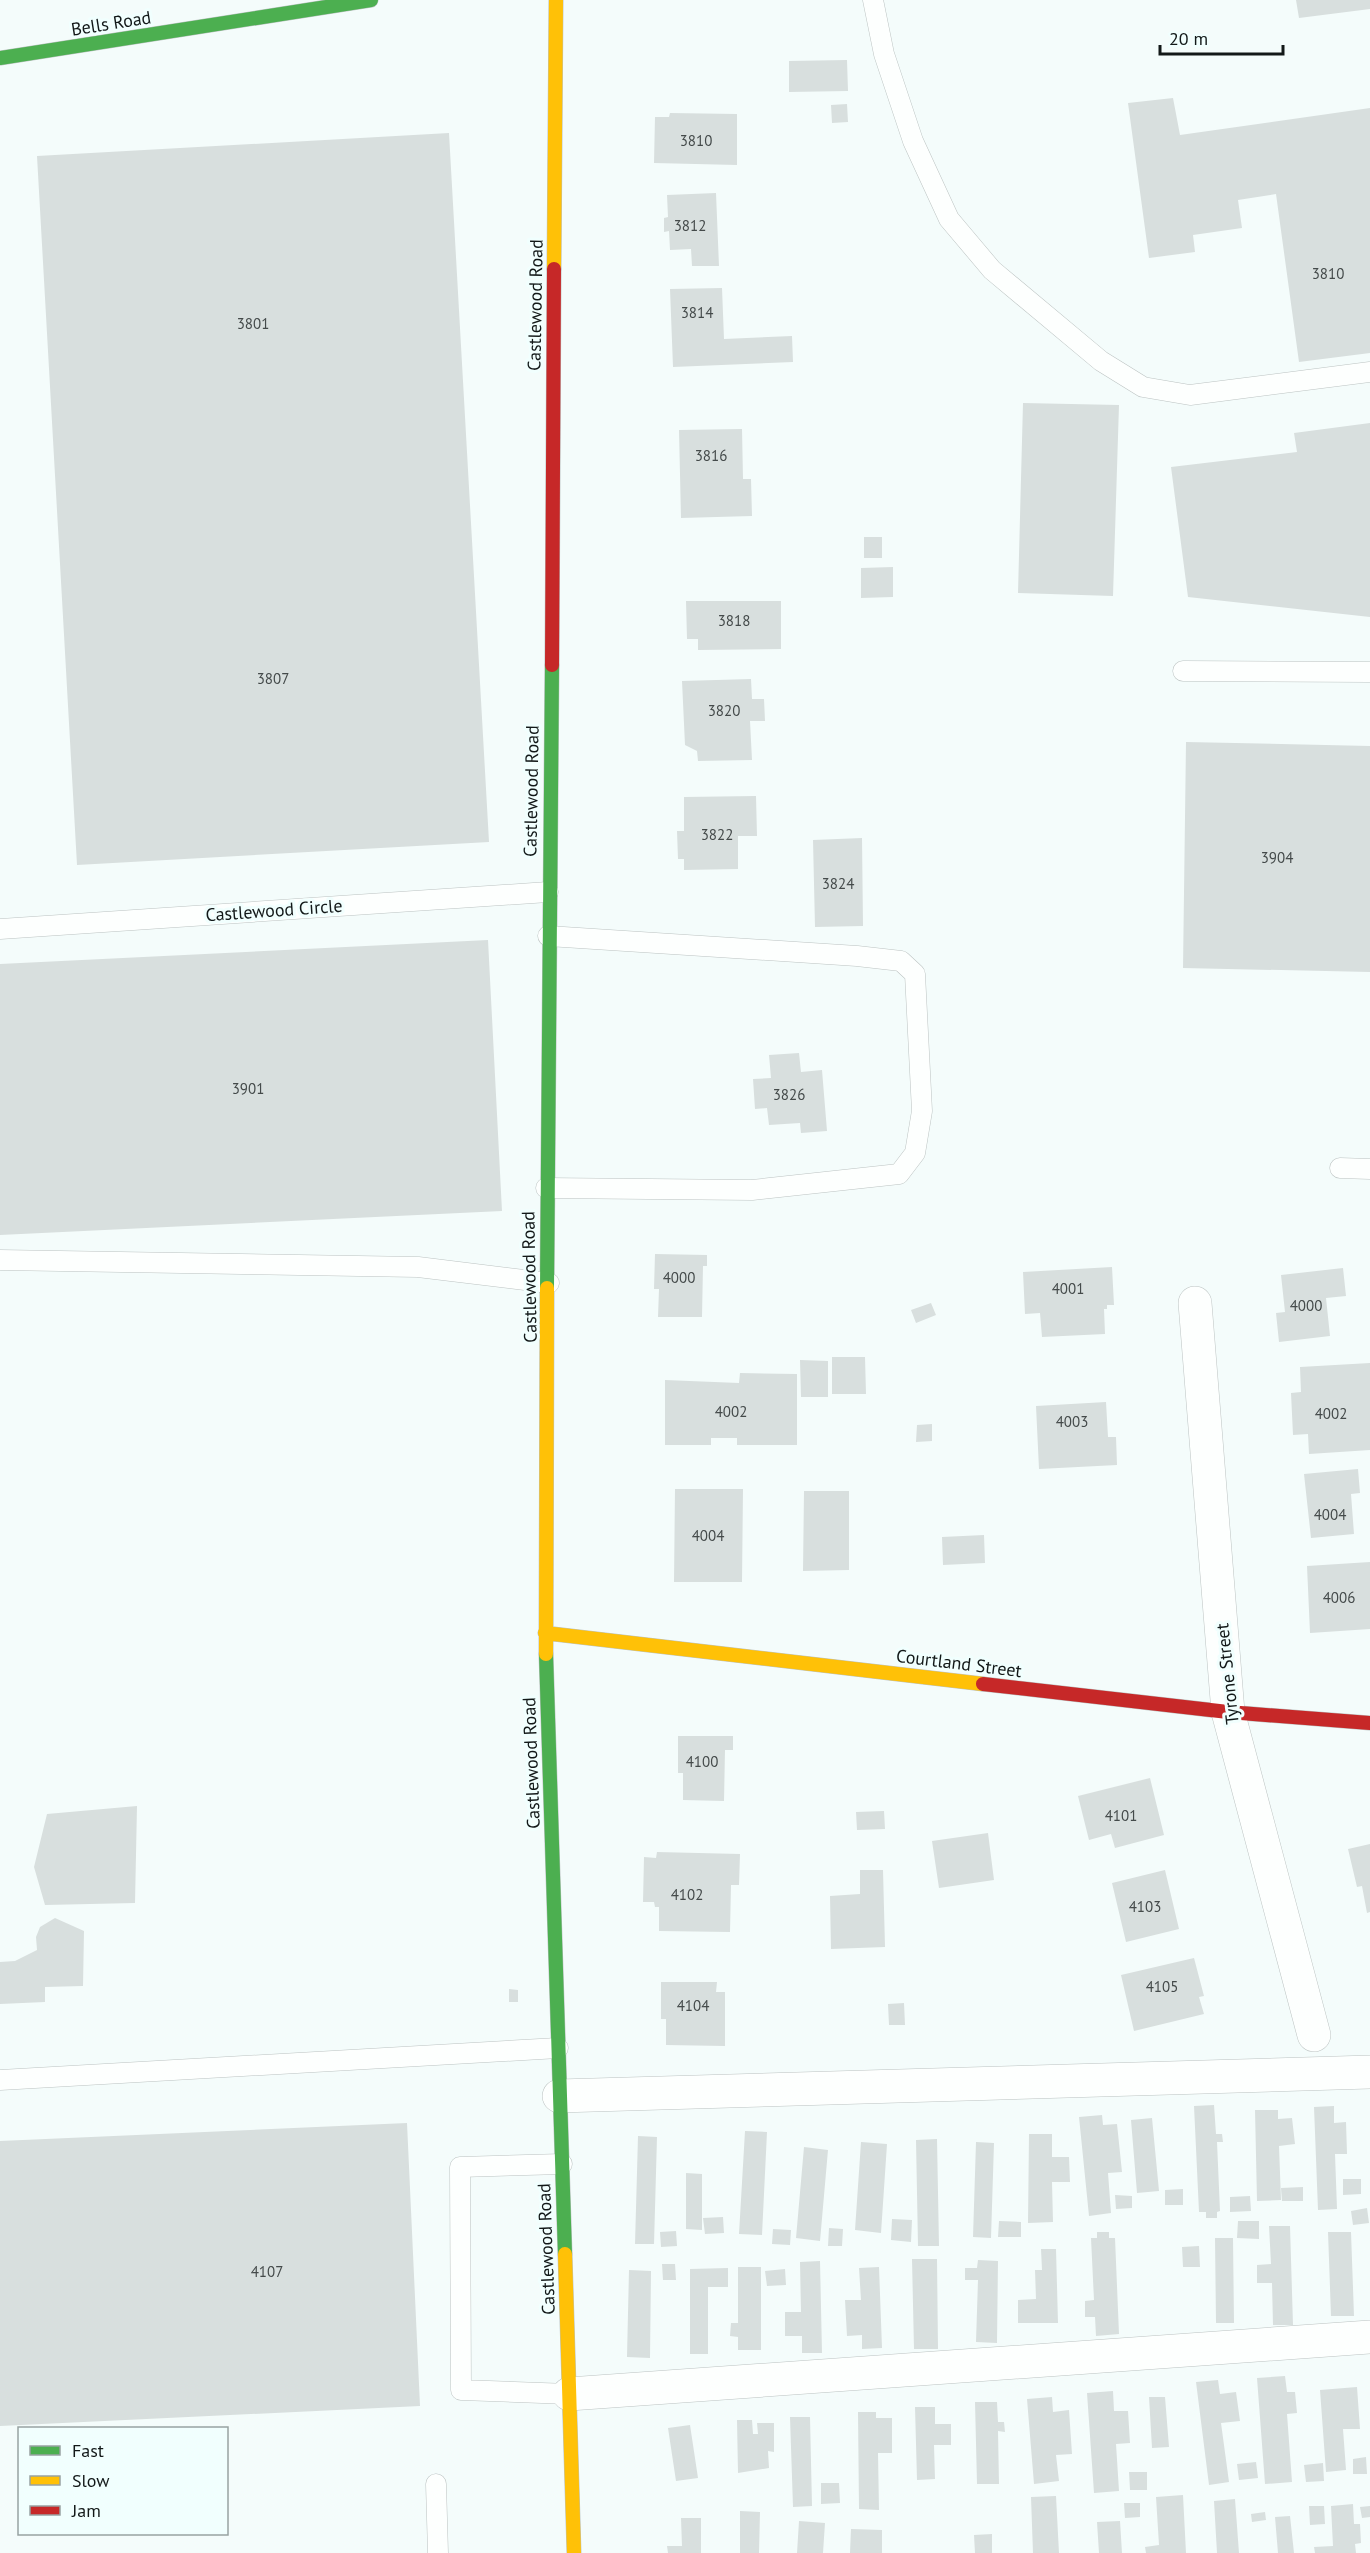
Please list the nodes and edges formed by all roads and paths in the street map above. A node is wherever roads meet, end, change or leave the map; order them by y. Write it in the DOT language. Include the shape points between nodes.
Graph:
graph roads {
  1 [pos="370,0"];
  2 [pos="556,0"];
  3 [pos="873,0"];
  4 [pos="0,58"];
  5 [pos="1370,372"];
  6 [pos="1183,670"];
  7 [pos="1370,672"];
  8 [pos="548,892"];
  9 [pos="0,929"];
  10 [pos="548,936"];
  11 [pos="1340,1168"];
  12 [pos="1370,1169"];
  13 [pos="546,1188"];
  14 [pos="0,1260"];
  15 [pos="549,1283"];
  16 [pos="1196,1302"];
  17 [pos="545,1632"];
  18 [pos="1228,1712"];
  19 [pos="1370,1723"];
  20 [pos="1314,2035"];
  21 [pos="558,2048"];
  22 [pos="1370,2072"];
  23 [pos="0,2080"];
  24 [pos="559,2096"];
  25 [pos="562,2164"];
  26 [pos="1370,2337"];
  27 [pos="569,2394"];
  28 [pos="436,2484"];
  29 [pos="438,2553"];
  30 [pos="574,2553"];
  1 -- 4 [label="street, Bells Road"];
  2 -- 8 [label="street, Castlewood Road"];
  3 -- 5 [label="lane" via="884,54 913,141 949,219 992,270 1101,361 1143,387 1190,395"];
  6 -- 7 [label="lane"];
  8 -- 9 [label="lane, Castlewood Circle"];
  8 -- 10 [label="street, Castlewood Road"];
  10 -- 13 [label="street, Castlewood Road"];
  10 -- 13 [label="lane" via="901,961 915,974 922,1111 915,1153 899,1174 752,1190"];
  11 -- 12 [label="lane"];
  13 -- 15 [label="street, Castlewood Road"];
  14 -- 15 [label="lane" via="418,1267"];
  15 -- 17 [label="street, Castlewood Road"];
  16 -- 18 [label="street, Tyrone Street"];
  17 -- 18 [label="street, Courtland Street"];
  17 -- 21 [label="street, Castlewood Road"];
  18 -- 19 [label="street, Courtland Street"];
  18 -- 20 [label="street, Tyrone Street"];
  21 -- 23 [label="lane"];
  21 -- 24 [label="street, Castlewood Road"];
  22 -- 24 [label="street"];
  24 -- 25 [label="street, Castlewood Road"];
  25 -- 27 [label="street, Castlewood Road"];
  25 -- 27 [label="lane" via="460,2167 461,2390"];
  26 -- 27 [label="street"];
  27 -- 30 [label="street, Castlewood Road"];
  28 -- 29 [label="lane"];
}
